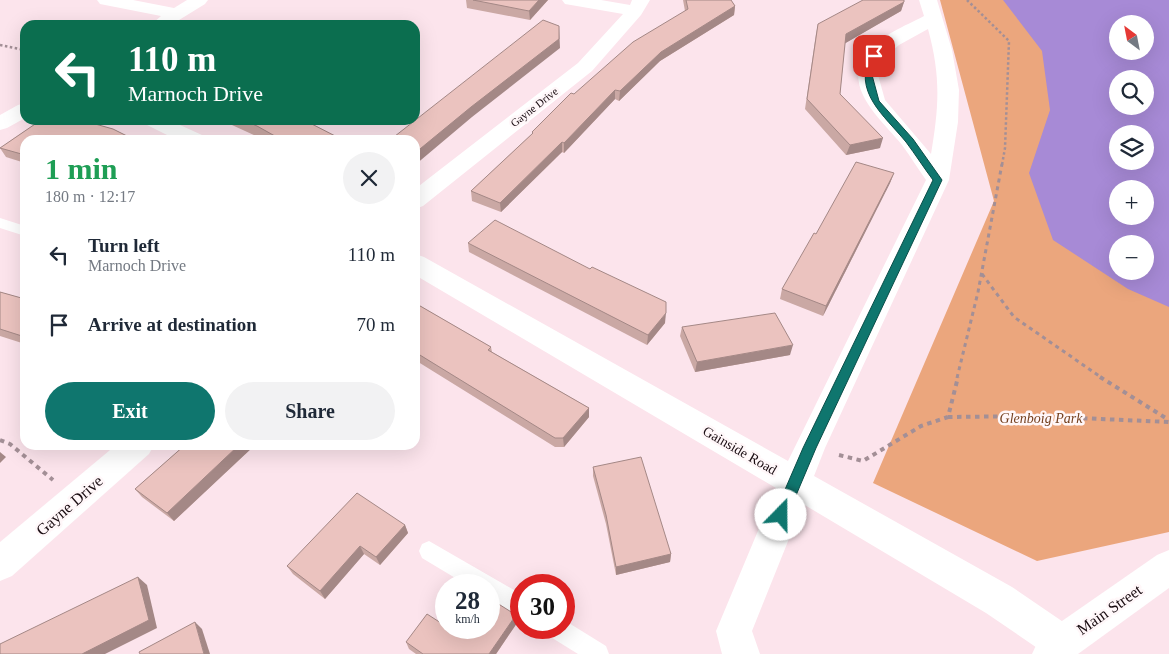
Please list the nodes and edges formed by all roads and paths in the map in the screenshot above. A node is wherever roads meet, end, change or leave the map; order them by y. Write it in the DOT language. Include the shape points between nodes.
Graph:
graph roads {
  1 [pos="106,0"];
  2 [pos="199,0"];
  3 [pos="571,0"];
  4 [pos="967,0"];
  5 [pos="638,6"];
  6 [pos="931,9"];
  7 [pos="177,14"];
  8 [pos="167,20"];
  9 [pos="0,45"];
  10 [pos="20,49"];
  11 [pos="20,111"];
  12 [pos="0,124"];
  13 [pos="162,125"];
  14 [pos="184,135"];
  15 [pos="938,180"];
  16 [pos="420,197"];
  17 [pos="0,223"];
  18 [pos="20,229"];
  19 [pos="420,265"];
  20 [pos="982,273"];
  21 [pos="948,417"];
  22 [pos="1169,421"];
  23 [pos="0,440"];
  24 [pos="809,448"];
  25 [pos="132,450"];
  26 [pos="794,482"];
  27 [pos="76,500"];
  28 [pos="429,551"];
  29 [pos="0,564"];
  30 [pos="1169,567"];
  31 [pos="467,574"];
  32 [pos="574,639"];
  33 [pos="1057,648"];
  34 [pos="598,654"];
  35 [pos="741,654"];
  1 -- 7 [label="street"];
  2 -- 7 [label="street"];
  3 -- 5 [label="street"];
  4 -- 20 [label="path" via="1009,41 1006,148"];
  5 -- 16 [label="street, Gayne Drive" via="585,67"];
  6 -- 15 [label="street" via="943,50 949,90"];
  6 -- 15 [label="street" via="874,56 868,75 875,101"];
  7 -- 8 [label="street"];
  9 -- 10 [label="path"];
  11 -- 12 [label="street"];
  13 -- 14 [label="street"];
  15 -- 24 [label="street"];
  17 -- 18 [label="lane"];
  19 -- 26 [label="street, Gainside Road"];
  20 -- 21 [label="path"];
  20 -- 22 [label="path" via="1014,317"];
  21 -- 22 [label="path" via="1033,416"];
  21 -- 24 [label="path" via="921,426 863,461"];
  23 -- 27 [label="path" via="10,444"];
  24 -- 26 [label="street"];
  25 -- 27 [label="street, Gayne Drive"];
  26 -- 33 [label="street, Gainside Road" via="999,600"];
  26 -- 35 [label="street" via="734,630"];
  27 -- 29 [label="street, Gayne Drive"];
  28 -- 31 [label="lane"];
  30 -- 33 [label="street, Main Street"];
  32 -- 34 [label="lane"];
}
